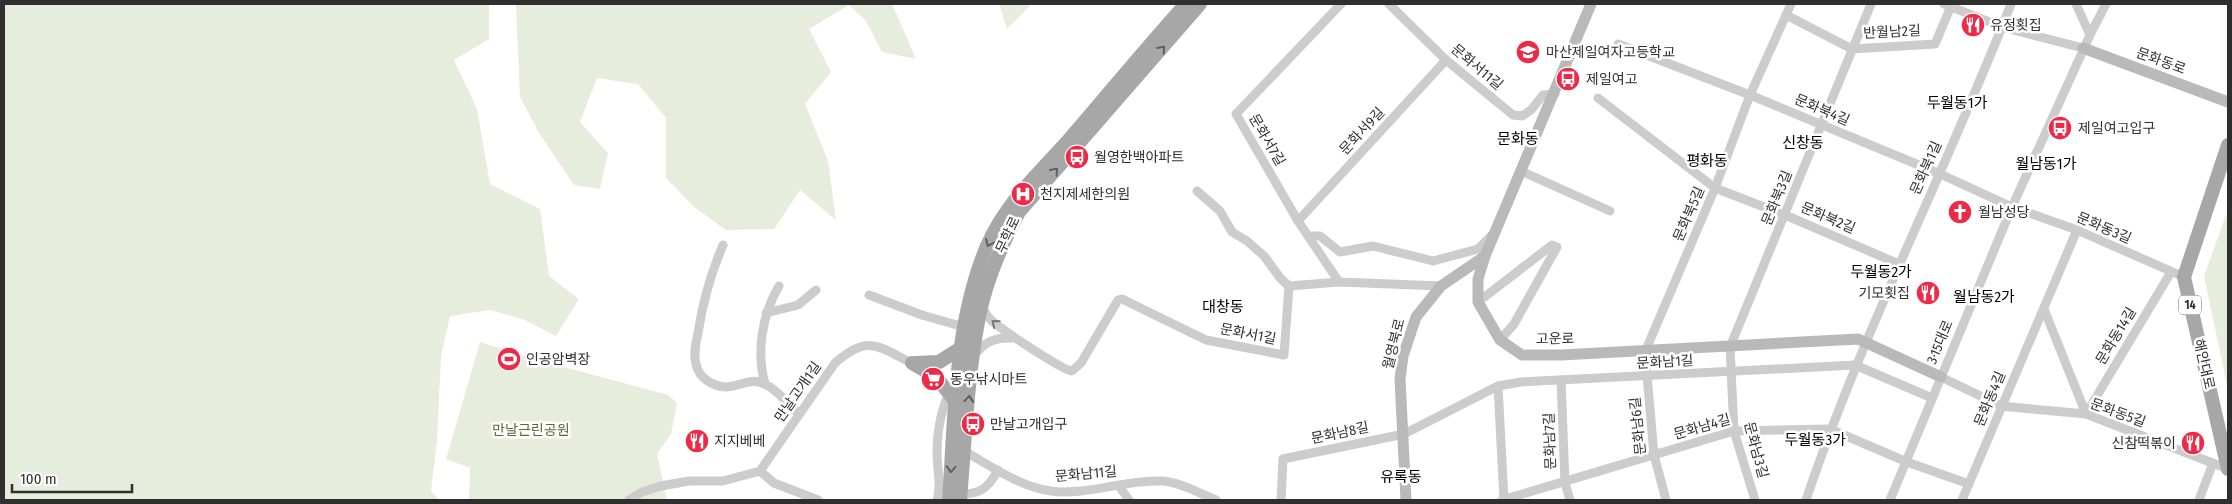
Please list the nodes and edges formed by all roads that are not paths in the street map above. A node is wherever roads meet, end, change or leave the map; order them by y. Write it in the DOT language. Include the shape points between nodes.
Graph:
graph roads {
  1 [pos="1186,4"];
  2 [pos="1200,4"];
  3 [pos="1341,4"];
  4 [pos="1389,4"];
  5 [pos="1591,4"];
  6 [pos="1792,4"];
  7 [pos="1871,4"];
  8 [pos="2011,4"];
  9 [pos="2076,4"];
  10 [pos="2106,4"];
  11 [pos="1949,5"];
  12 [pos="1786,15"];
  13 [pos="2002,28"];
  14 [pos="2090,35"];
  15 [pos="1618,44"];
  16 [pos="2083,48"];
  17 [pos="1852,49"];
  18 [pos="1446,60"];
  19 [pos="1554,94"];
  20 [pos="1750,95"];
  21 [pos="1598,98"];
  22 [pos="2228,102"];
  23 [pos="1822,125"];
  24 [pos="2228,145"];
  25 [pos="1521,171"];
  26 [pos="1938,174"];
  27 [pos="1715,188"];
  28 [pos="1197,191"];
  29 [pos="2012,207"];
  30 [pos="1610,211"];
  31 [pos="1785,215"];
  32 [pos="1298,220"];
  33 [pos="2077,230"];
  34 [pos="1494,233"];
  35 [pos="1309,236"];
  36 [pos="723,244"];
  37 [pos="1484,256"];
  38 [pos="1899,264"];
  39 [pos="2177,274"];
  40 [pos="1339,282"];
  41 [pos="779,286"];
  42 [pos="1289,286"];
  43 [pos="1442,286"];
  44 [pos="816,290"];
  45 [pos="869,295"];
  46 [pos="1478,302"];
  47 [pos="983,305"];
  48 [pos="2044,309"];
  49 [pos="766,313"];
  50 [pos="964,326"];
  51 [pos="1012,338"];
  52 [pos="1500,340"];
  53 [pos="1864,346"];
  54 [pos="1730,347"];
  55 [pos="961,348"];
  56 [pos="1645,352"];
  57 [pos="973,357"];
  58 [pos="912,363"];
  59 [pos="1855,366"];
  60 [pos="1732,373"];
  61 [pos="1647,377"];
  62 [pos="1941,377"];
  63 [pos="1561,380"];
  64 [pos="765,384"];
  65 [pos="1498,386"];
  66 [pos="953,398"];
  67 [pos="1932,398"];
  68 [pos="2002,406"];
  69 [pos="799,414"];
  70 [pos="2086,414"];
  71 [pos="1830,429"];
  72 [pos="1734,431"];
  73 [pos="1404,434"];
  74 [pos="964,451"];
  75 [pos="1654,455"];
  76 [pos="1907,462"];
  77 [pos="2213,463"];
  78 [pos="2228,469"];
  79 [pos="998,470"];
  80 [pos="760,472"];
  81 [pos="1565,483"];
  82 [pos="1969,484"];
  83 [pos="1119,486"];
  84 [pos="962,497"];
  85 [pos="942,498"];
  86 [pos="630,500"];
  87 [pos="818,500"];
  88 [pos="1129,500"];
  89 [pos="1216,500"];
  90 [pos="1281,500"];
  91 [pos="1406,500"];
  92 [pos="1503,500"];
  93 [pos="1570,500"];
  94 [pos="1666,500"];
  95 [pos="1755,500"];
  96 [pos="1806,500"];
  97 [pos="1890,500"];
  98 [pos="1962,500"];
  99 [pos="2199,500"];
  1 -- 50 [label="main road, 무학로, one-way" via="1015,199 987,246 972,288"];
  47 -- 2 [label="main road, 무학로, one-way" via="1002,245 1019,212"];
  3 -- 32 [label="street, 문화서7길" via="1236,114"];
  4 -- 18 [label="street, 문화서11길"];
  5 -- 19 [label="main road"];
  6 -- 12 [label="street, 문화북5길"];
  7 -- 17 [label="street, 문화북3길"];
  8 -- 13 [label="street, 문화북1길"];
  9 -- 14 [label="street"];
  10 -- 14 [label="street, 3·15대로"];
  11 -- 13 [label="street"];
  11 -- 17 [label="street, 반월남2길" via="1935,44"];
  12 -- 17 [label="street, 반월남2길"];
  12 -- 20 [label="street, 문화북5길"];
  13 -- 16 [label="street"];
  13 -- 26 [label="street, 문화북1길"];
  14 -- 16 [label="street, 3·15대로"];
  15 -- 20 [label="street, 문화북4길"];
  16 -- 22 [label="main road, 문화동로"];
  16 -- 29 [label="street, 3·15대로"];
  17 -- 23 [label="street, 문화북3길"];
  18 -- 19 [label="street, 문화서11길" via="1513,115 1522,116 1543,95"];
  18 -- 32 [label="street, 문화서9길"];
  19 -- 25 [label="main road"];
  20 -- 23 [label="street, 문화북4길"];
  20 -- 27 [label="street, 문화북5길"];
  21 -- 27 [label="street, 문화북2길"];
  23 -- 26 [label="street, 문화북4길"];
  23 -- 31 [label="street, 문화북3길"];
  24 -- 39 [label="main road, 14"];
  25 -- 30 [label="street"];
  25 -- 34 [label="main road"];
  26 -- 29 [label="street, 문화북4길"];
  26 -- 38 [label="street, 문화북1길"];
  27 -- 31 [label="street, 문화북2길"];
  27 -- 56 [label="street, 문화북5길"];
  28 -- 42 [label="street" via="1220,211 1232,232 1264,256"];
  29 -- 33 [label="street, 문화동3길"];
  29 -- 62 [label="street, 3·15대로"];
  31 -- 38 [label="street, 문화북2길"];
  31 -- 54 [label="street, 문화북3길"];
  32 -- 35 [label="street, 문화서7길"];
  33 -- 39 [label="street, 문화동3길"];
  33 -- 48 [label="street, 문화동4길"];
  34 -- 35 [label="street" via="1478,249 1433,261 1373,246 1340,252 1320,236"];
  34 -- 37 [label="main road"];
  35 -- 40 [label="street, 문화서7길"];
  36 -- 64 [label="street" via="703,301 695,350 696,365 703,378 716,385 731,387 755,381"];
  37 -- 43 [label="main road, 월영북로"];
  37 -- 46 [label="main road" via="1478,279"];
  38 -- 53 [label="street, 문화북1길"];
  39 -- 70 [label="street, 문화동14길"];
  39 -- 78 [label="main road, 해안대로 / 14"];
  40 -- 42 [label="street"];
  40 -- 43 [label="street"];
  41 -- 49 [label="street"];
  42 -- 51 [label="street, 문화서1길" via="1284,355 1206,340 1122,299 1118,300 1081,364 1074,370 1061,368 1039,351"];
  43 -- 73 [label="main road, 월영북로" via="1416,316 1403,356 1400,379"];
  44 -- 49 [label="street" via="798,305"];
  45 -- 50 [label="street" via="922,315"];
  46 -- 52 [label="main road, 고운로"];
  46 -- 52 [label="street" via="1552,244 1557,247 1514,324"];
  51 -- 47 [label="street, 문화서1길, one-way" via="986,316"];
  47 -- 57 [label="main road, 무학로"];
  48 -- 68 [label="street, 문화동4길"];
  48 -- 70 [label="street"];
  49 -- 64 [label="street" via="760,362"];
  50 -- 55 [label="main road, 무학로"];
  51 -- 57 [label="street" via="986,343"];
  52 -- 56 [label="main road, 고운로" via="1522,355"];
  53 -- 54 [label="main road, 고운로" via="1858,339"];
  53 -- 59 [label="street, 문화북1길"];
  53 -- 62 [label="main road, 고운로"];
  54 -- 56 [label="main road, 고운로"];
  54 -- 60 [label="street, 문화남3길"];
  55 -- 58 [label="main road" via="939,362"];
  55 -- 66 [label="main road, 무학로"];
  56 -- 61 [label="street, 문화남6길"];
  74 -- 57 [label="main road, 무학로, one-way"];
  58 -- 66 [label="main road" via="932,373"];
  58 -- 69 [label="street, 만날고개1길" via="878,347 865,345 850,350 835,363"];
  59 -- 60 [label="street, 문화남1길"];
  59 -- 67 [label="street, 문화남1길"];
  59 -- 71 [label="street, 문화북1길"];
  60 -- 61 [label="street, 문화남1길"];
  60 -- 72 [label="street, 문화남3길"];
  61 -- 63 [label="street, 문화남1길"];
  61 -- 75 [label="street, 문화남6길"];
  62 -- 67 [label="street, 3·15대로"];
  62 -- 68 [label="street, 문화동5길"];
  63 -- 65 [label="street, 문화남1길"];
  63 -- 81 [label="street, 문화남7길"];
  64 -- 69 [label="street"];
  65 -- 73 [label="street, 문화남1길"];
  65 -- 92 [label="street, 문화남4길"];
  66 -- 85 [label="main road, 무학로"];
  67 -- 76 [label="street, 3·15대로"];
  68 -- 70 [label="street, 문화동5길"];
  68 -- 82 [label="street, 문화동4길"];
  69 -- 80 [label="street, 만날고개1길"];
  70 -- 77 [label="street, 문화동5길"];
  71 -- 72 [label="street, 문화남4길"];
  71 -- 76 [label="street, 문화남4길"];
  71 -- 96 [label="street, 문화북1길"];
  72 -- 75 [label="street, 문화남4길"];
  72 -- 95 [label="street, 문화남3길"];
  73 -- 90 [label="street, 문화남8길" via="1282,459"];
  73 -- 91 [label="main road, 월영북로"];
  74 -- 79 [label="street, 문화남11길"];
  74 -- 84 [label="main road, 무학로"];
  75 -- 81 [label="street, 문화남4길"];
  75 -- 94 [label="street, 문화남6길"];
  76 -- 82 [label="street, 문화남4길"];
  76 -- 97 [label="street, 3·15대로"];
  77 -- 78 [label="street, 문화동5길"];
  77 -- 99 [label="street"];
  79 -- 83 [label="street, 문화남11길" via="1048,491"];
  79 -- 84 [label="street" via="986,488"];
  80 -- 86 [label="street" via="723,481 689,481 661,486"];
  80 -- 87 [label="street" via="774,483"];
  81 -- 92 [label="street, 문화남4길"];
  81 -- 93 [label="street, 문화남7길"];
  82 -- 98 [label="street, 문화동4길"];
  83 -- 88 [label="street"];
  83 -- 89 [label="street, 문화남11길" via="1163,481"];
  84 -- 85 [label="street"];
}
